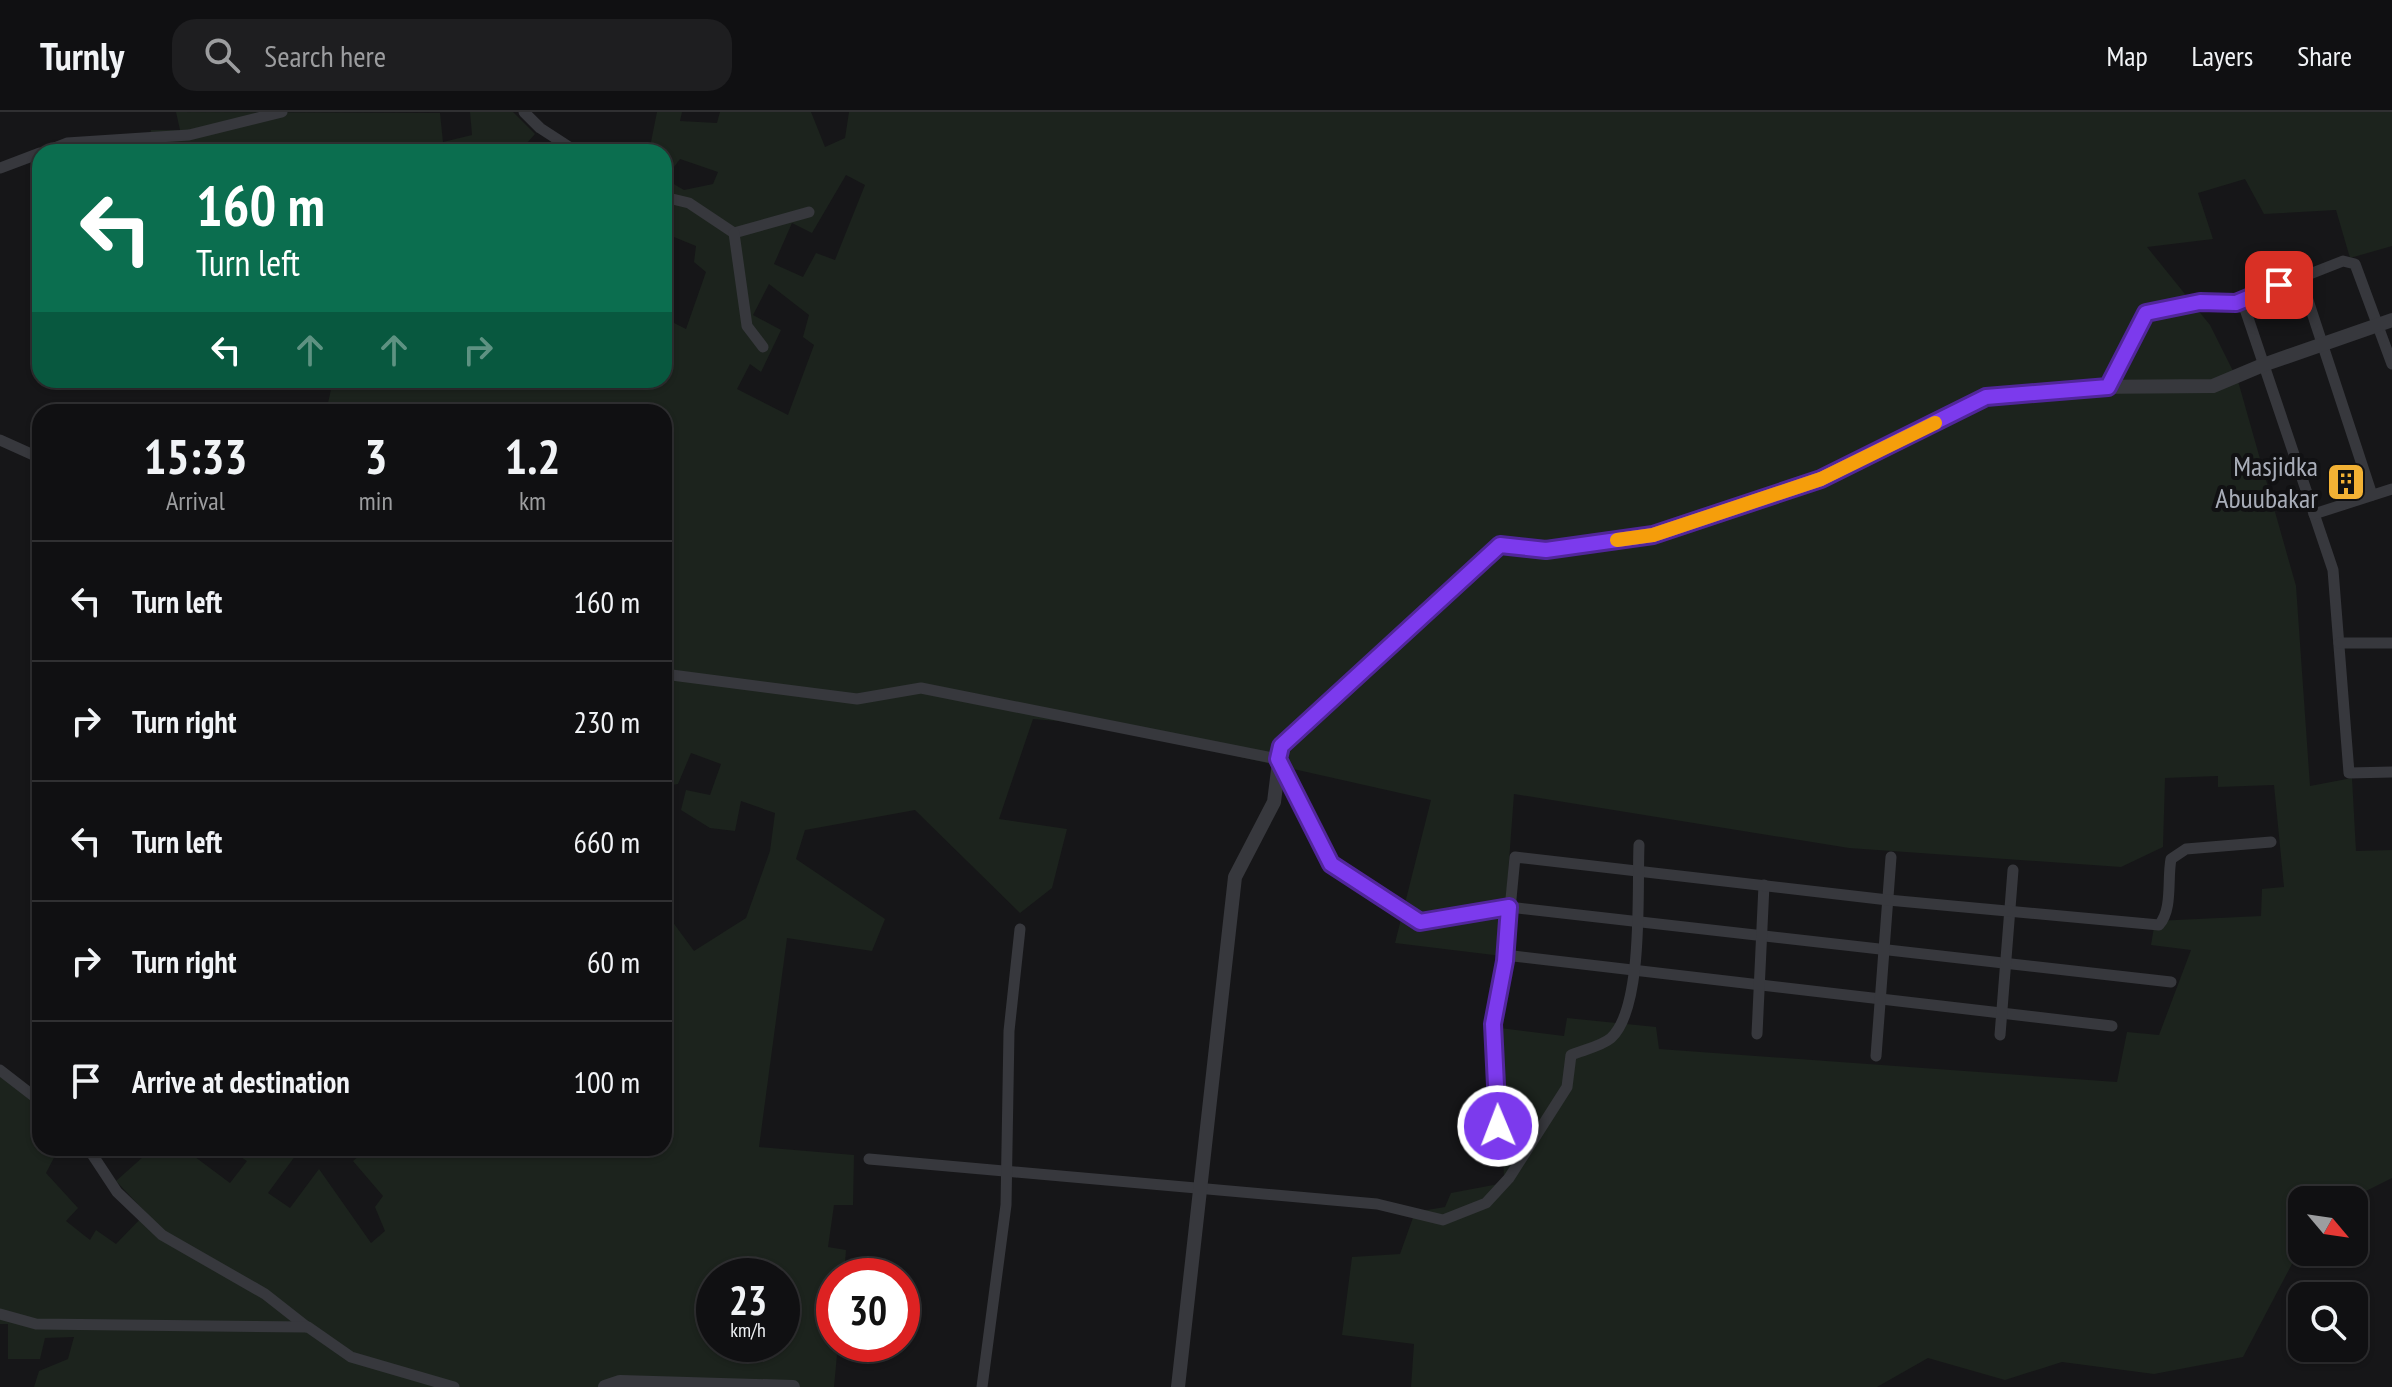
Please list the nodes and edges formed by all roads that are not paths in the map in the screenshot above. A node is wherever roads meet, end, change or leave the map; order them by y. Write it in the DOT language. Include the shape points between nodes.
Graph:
graph roads {
  1 [pos="282,112"];
  2 [pos="524,112"];
  3 [pos="64,144"];
  4 [pos="565,144"];
  5 [pos="32,157"];
  6 [pos="0,168"];
  7 [pos="672,199"];
  8 [pos="809,212"];
  9 [pos="734,233"];
  10 [pos="2300,276"];
  11 [pos="2236,303"];
  12 [pos="2385,322"];
  13 [pos="2322,344"];
  14 [pos="763,347"];
  15 [pos="2392,364"];
  16 [pos="2263,365"];
  17 [pos="2108,387"];
  18 [pos="0,440"];
  19 [pos="32,454"];
  20 [pos="2392,489"];
  21 [pos="2372,495"];
  22 [pos="2314,514"];
  23 [pos="2339,643"];
  24 [pos="2392,643"];
  25 [pos="672,675"];
  26 [pos="1278,759"];
  27 [pos="2392,772"];
  28 [pos="2271,842"];
  29 [pos="1639,845"];
  30 [pos="1891,857"];
  31 [pos="2013,870"];
  32 [pos="1638,871"];
  33 [pos="1764,885"];
  34 [pos="1888,900"];
  35 [pos="1509,907"];
  36 [pos="2009,911"];
  37 [pos="1639,922"];
  38 [pos="1020,929"];
  39 [pos="1761,936"];
  40 [pos="1884,951"];
  41 [pos="1505,955"];
  42 [pos="2005,964"];
  43 [pos="1634,971"];
  44 [pos="2171,982"];
  45 [pos="1759,986"];
  46 [pos="1880,1000"];
  47 [pos="2001,1014"];
  48 [pos="2112,1026"];
  49 [pos="1757,1034"];
  50 [pos="2000,1035"];
  51 [pos="1876,1056"];
  52 [pos="0,1070"];
  53 [pos="32,1095"];
  54 [pos="1498,1126"];
  55 [pos="93,1156"];
  56 [pos="869,1159"];
  57 [pos="1007,1170"];
  58 [pos="1200,1190"];
  59 [pos="0,1314"];
  60 [pos="308,1327"];
  61 [pos="454,1387"];
  62 [pos="605,1387"];
  63 [pos="793,1387"];
  64 [pos="982,1387"];
  65 [pos="1178,1387"];
  1 -- 3 [label="street" via="189,135"];
  2 -- 4 [label="street"];
  5 -- 6 [label="street"];
  7 -- 9 [label="street" via="689,203"];
  8 -- 9 [label="street"];
  9 -- 14 [label="street" via="747,326"];
  10 -- 11 [label="street"];
  10 -- 12 [label="street" via="2343,261 2355,264"];
  10 -- 13 [label="street"];
  11 -- 16 [label="street" via="2245,309"];
  11 -- 17 [label="street" via="2200,302 2146,313"];
  12 -- 13 [label="street"];
  12 -- 15 [label="street"];
  13 -- 16 [label="street"];
  13 -- 21 [label="street"];
  16 -- 17 [label="street" via="2213,386"];
  16 -- 22 [label="street"];
  17 -- 26 [label="street" via="1986,397 1821,479 1653,535 1546,550 1500,545 1281,746"];
  18 -- 19 [label="street"];
  20 -- 21 [label="street"];
  21 -- 22 [label="street"];
  22 -- 23 [label="street" via="2333,570"];
  23 -- 24 [label="street"];
  23 -- 27 [label="street" via="2349,773"];
  25 -- 26 [label="street" via="857,699 921,688"];
  26 -- 35 [label="street" via="1331,864 1386,901 1420,922"];
  26 -- 58 [label="street" via="1274,802 1235,877"];
  28 -- 36 [label="street" via="2186,849 2171,859 2167,908 2159,925"];
  29 -- 32 [label="street"];
  30 -- 34 [label="street"];
  31 -- 36 [label="street"];
  32 -- 33 [label="street"];
  32 -- 35 [label="street" via="1515,857"];
  32 -- 37 [label="street"];
  33 -- 34 [label="street"];
  33 -- 39 [label="street"];
  34 -- 36 [label="street"];
  34 -- 40 [label="street"];
  35 -- 37 [label="street"];
  35 -- 41 [label="street"];
  36 -- 42 [label="street"];
  37 -- 39 [label="street"];
  37 -- 43 [label="street"];
  38 -- 57 [label="street" via="1009,1031"];
  39 -- 40 [label="street"];
  39 -- 45 [label="street"];
  40 -- 42 [label="street"];
  40 -- 46 [label="street"];
  41 -- 43 [label="street"];
  41 -- 54 [label="street" via="1493,1024"];
  42 -- 44 [label="street"];
  42 -- 47 [label="street"];
  43 -- 45 [label="street"];
  43 -- 58 [label="street" via="1628,1008 1611,1038 1571,1055 1567,1087 1509,1178 1486,1203 1443,1220 1377,1204"];
  45 -- 46 [label="street"];
  45 -- 49 [label="street"];
  46 -- 47 [label="street"];
  46 -- 51 [label="street"];
  47 -- 48 [label="street"];
  47 -- 50 [label="street"];
  52 -- 53 [label="street"];
  55 -- 60 [label="street" via="117,1192 162,1235 265,1294"];
  56 -- 57 [label="street"];
  57 -- 58 [label="street"];
  57 -- 64 [label="street"];
  58 -- 65 [label="street"];
  59 -- 60 [label="street" via="36,1324"];
  60 -- 61 [label="street" via="351,1357"];
  62 -- 63 [label="street" via="620,1382"];
}
